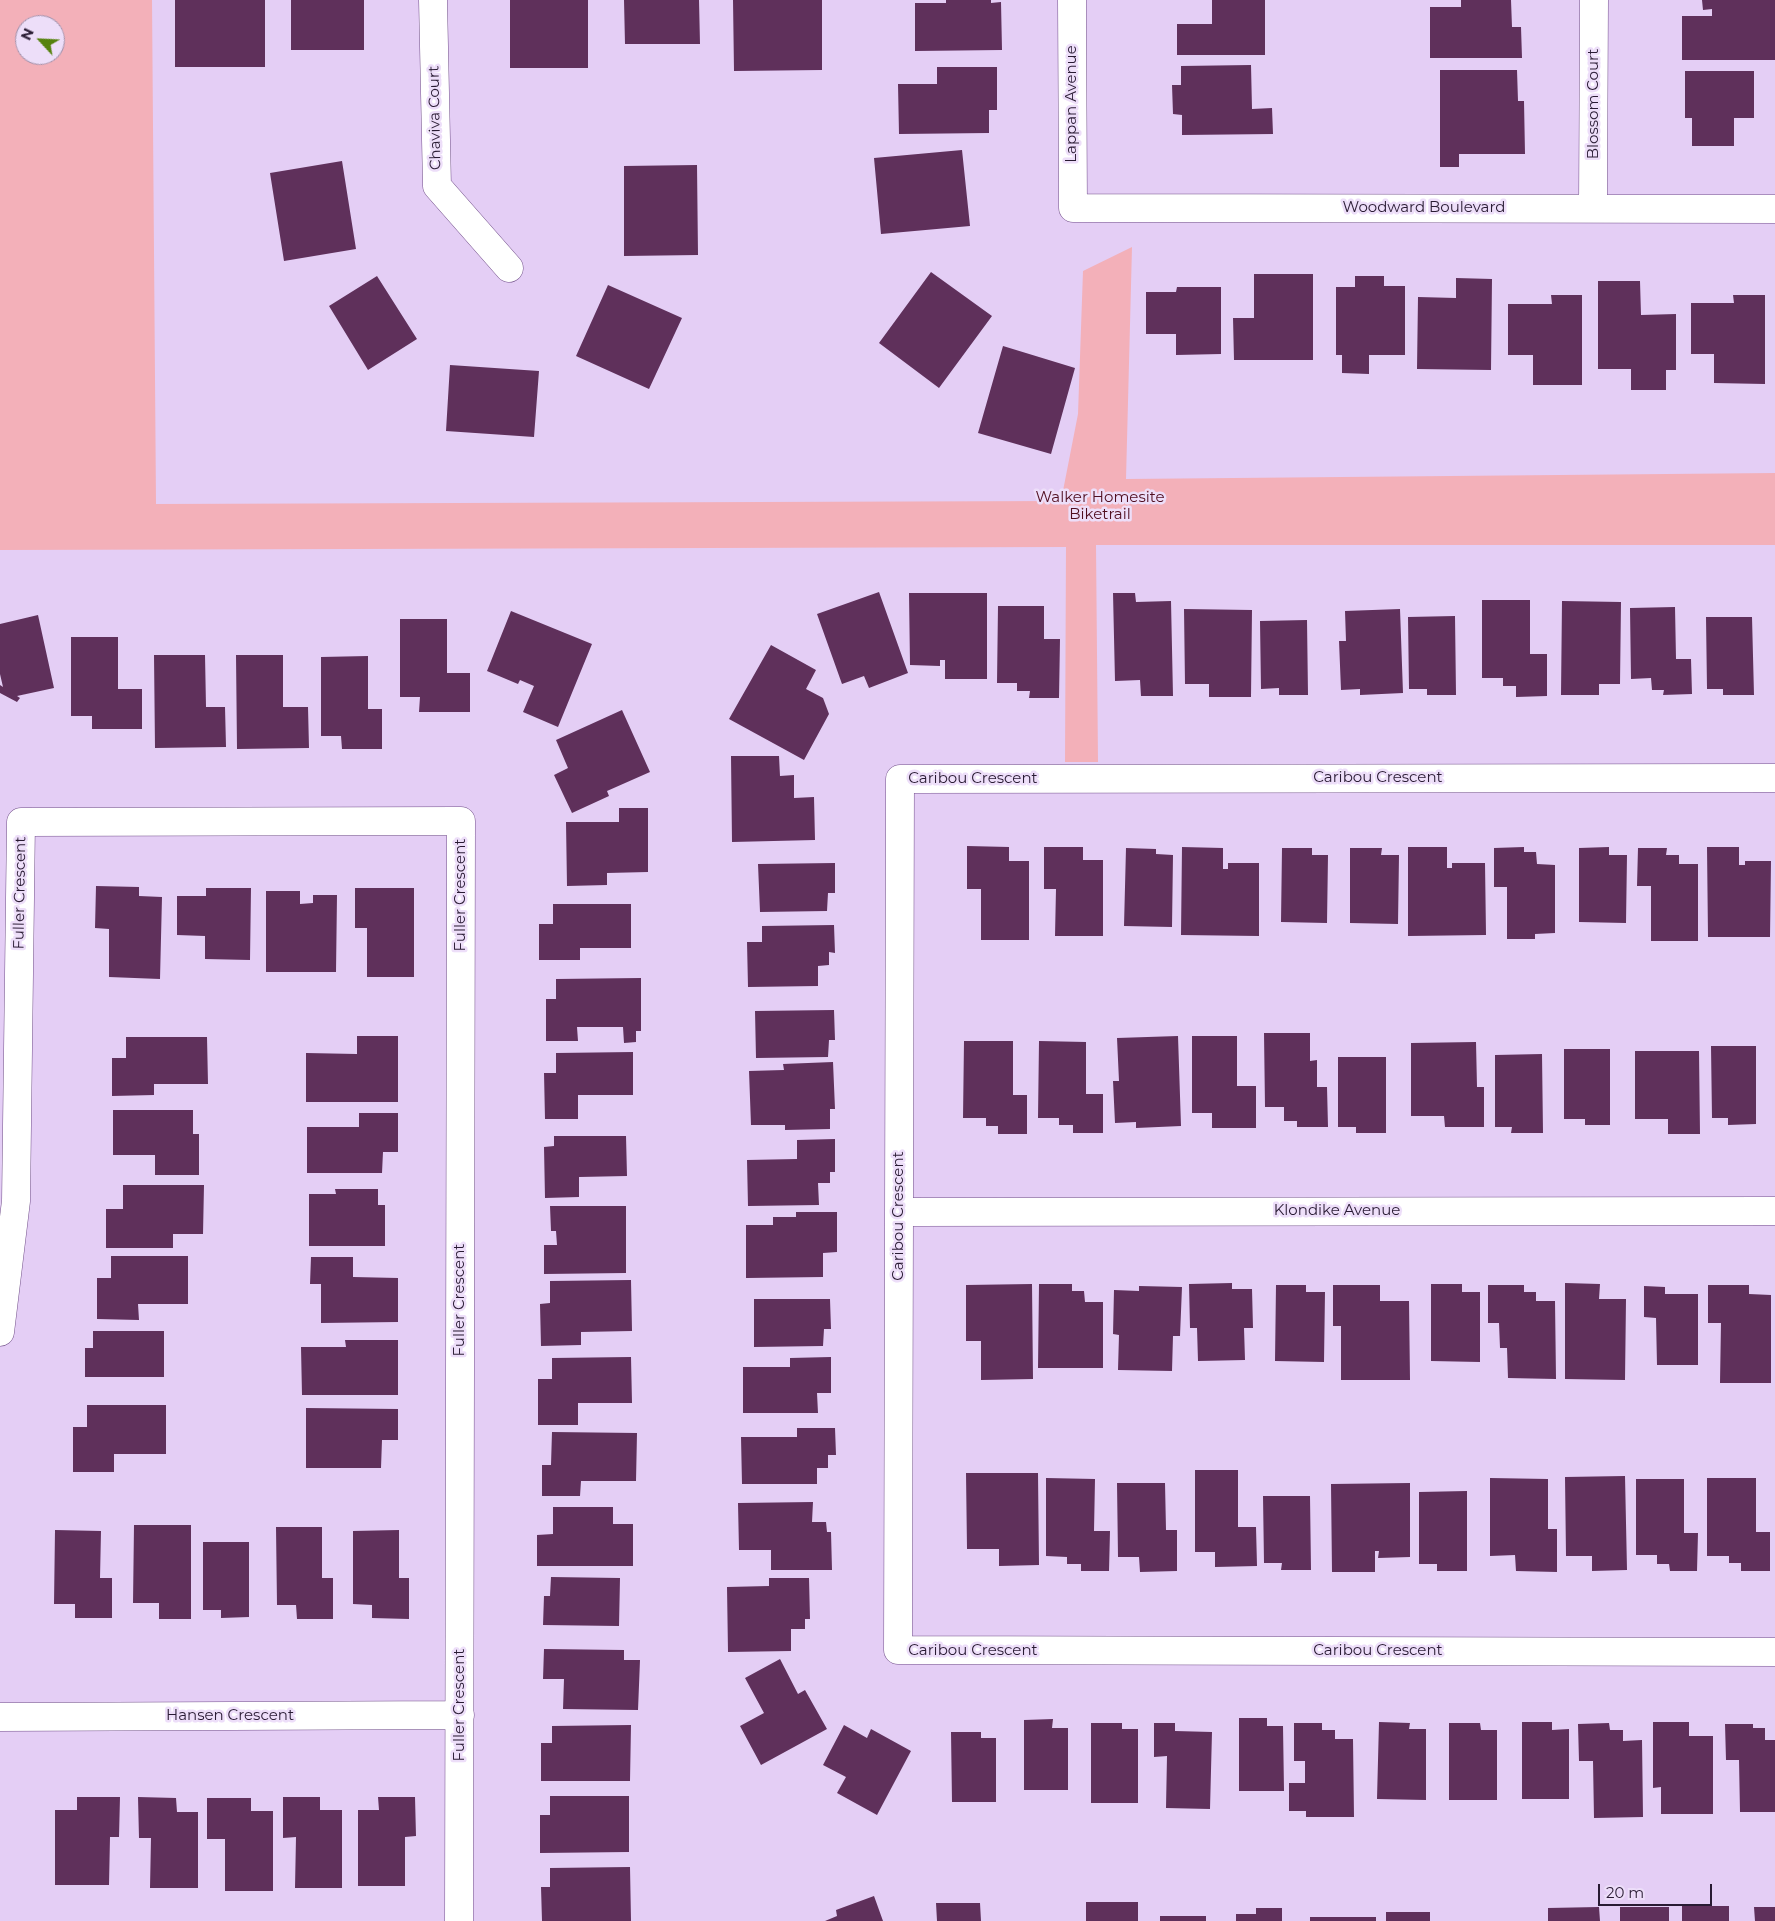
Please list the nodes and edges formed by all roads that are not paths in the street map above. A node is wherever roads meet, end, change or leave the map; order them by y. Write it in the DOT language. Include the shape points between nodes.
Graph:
graph roads {
  1 [pos="433,0"];
  2 [pos="1072,0"];
  3 [pos="1594,0"];
  4 [pos="1073,208"];
  5 [pos="1593,208"];
  6 [pos="1775,209"];
  7 [pos="509,268"];
  8 [pos="1775,778"];
  9 [pos="1775,1211"];
  10 [pos="899,1212"];
  11 [pos="0,1332"];
  12 [pos="1775,1652"];
  13 [pos="460,1715"];
  14 [pos="0,1716"];
  15 [pos="459,1921"];
  1 -- 7 [label="street, Chaviva Court" via="437,186"];
  2 -- 4 [label="street, Lappan Avenue"];
  3 -- 5 [label="street, Blossom Court"];
  4 -- 5 [label="street, Woodward Boulevard"];
  5 -- 6 [label="street, Woodward Boulevard"];
  8 -- 10 [label="street, Caribou Crescent" via="900,779"];
  9 -- 10 [label="street, Klondike Avenue"];
  10 -- 12 [label="street, Caribou Crescent" via="898,1650"];
  11 -- 13 [label="street, Fuller Crescent" via="16,1201 21,822 461,821"];
  13 -- 14 [label="street, Hansen Crescent"];
  13 -- 15 [label="street, Fuller Crescent"];
}
